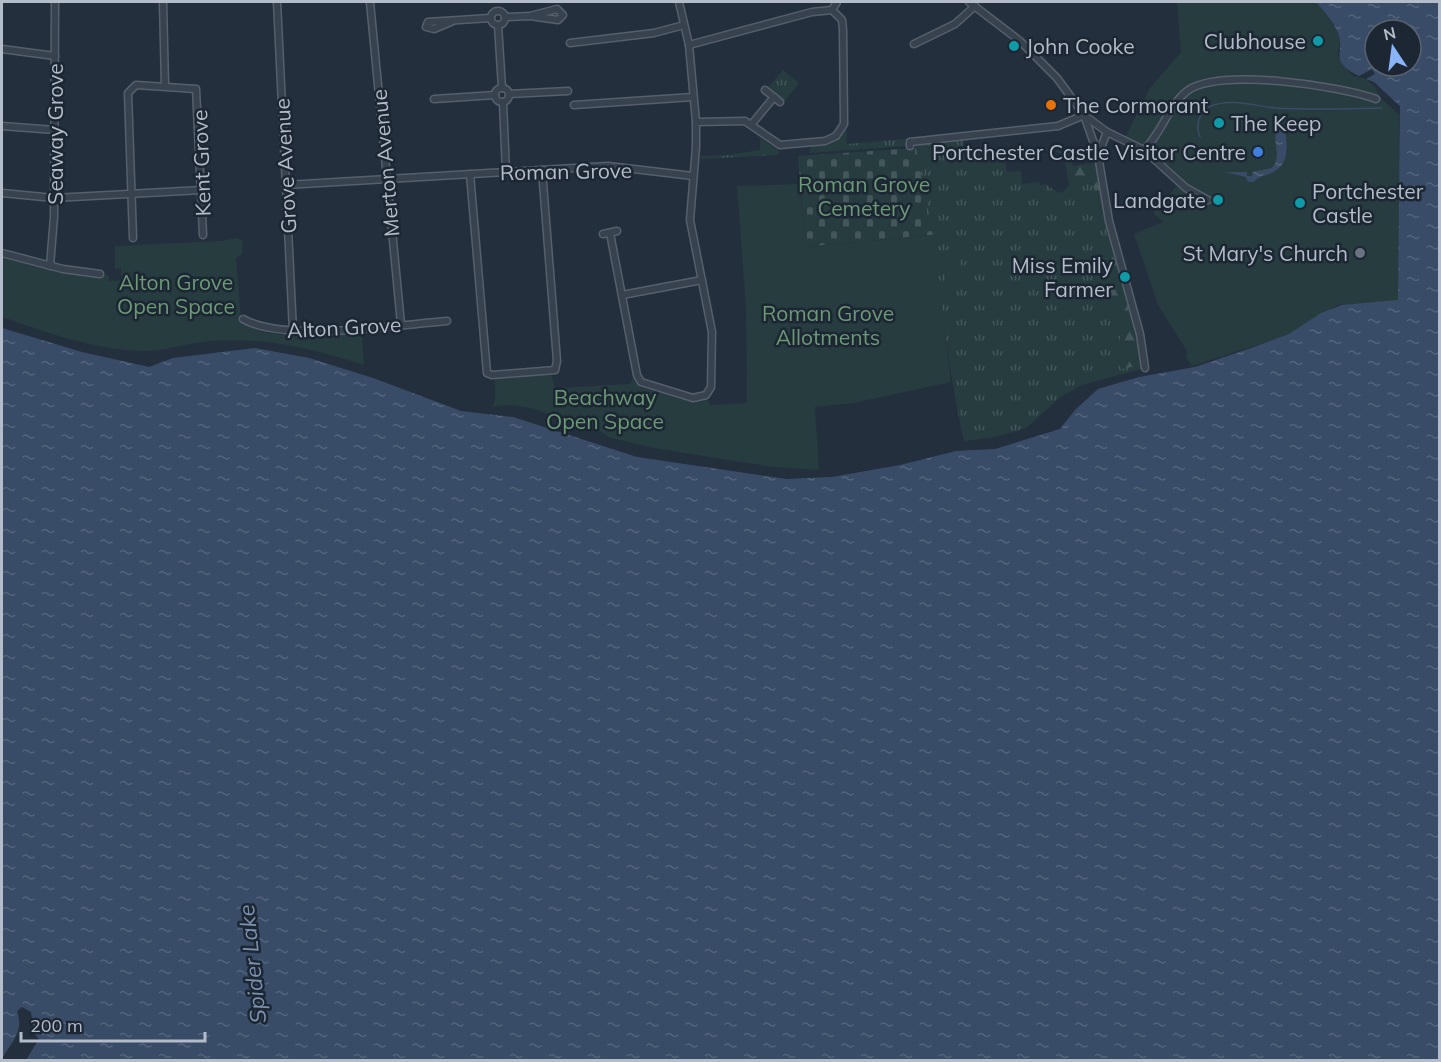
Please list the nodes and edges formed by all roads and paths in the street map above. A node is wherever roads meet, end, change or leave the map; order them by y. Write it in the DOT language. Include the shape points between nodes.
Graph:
graph roads {
  1 [pos="55,2"];
  2 [pos="163,2"];
  3 [pos="277,2"];
  4 [pos="370,2"];
  5 [pos="497,2"];
  6 [pos="679,2"];
  7 [pos="837,2"];
  8 [pos="972,4"];
  9 [pos="832,10"];
  10 [pos="497,11"];
  11 [pos="530,16"];
  12 [pos="505,17"];
  13 [pos="490,18"];
  14 [pos="453,21"];
  15 [pos="498,25"];
  16 [pos="684,25"];
  17 [pos="570,43"];
  18 [pos="914,44"];
  19 [pos="689,45"];
  20 [pos="2,49"];
  21 [pos="55,56"];
  22 [pos="165,86"];
  23 [pos="502,88"];
  24 [pos="765,90"];
  25 [pos="568,91"];
  26 [pos="509,94"];
  27 [pos="495,95"];
  28 [pos="693,97"];
  29 [pos="434,99"];
  30 [pos="1376,99"];
  31 [pos="503,102"];
  32 [pos="574,105"];
  33 [pos="1084,115"];
  34 [pos="696,122"];
  35 [pos="751,125"];
  36 [pos="2,126"];
  37 [pos="55,130"];
  38 [pos="1107,132"];
  39 [pos="910,146"];
  40 [pos="1144,150"];
  41 [pos="1098,155"];
  42 [pos="542,170"];
  43 [pos="506,172"];
  44 [pos="470,174"];
  45 [pos="693,176"];
  46 [pos="387,179"];
  47 [pos="286,185"];
  48 [pos="202,190"];
  49 [pos="2,193"];
  50 [pos="132,194"];
  51 [pos="54,198"];
  52 [pos="1208,200"];
  53 [pos="610,233"];
  54 [pos="203,235"];
  55 [pos="133,238"];
  56 [pos="2,253"];
  57 [pos="50,266"];
  58 [pos="100,274"];
  59 [pos="702,280"];
  60 [pos="622,295"];
  61 [pos="243,319"];
  62 [pos="447,321"];
  63 [pos="401,324"];
  64 [pos="293,331"];
  65 [pos="1145,368"];
  1 -- 21 [label="street, Seaway Grove"];
  2 -- 22 [label="street"];
  3 -- 47 [label="street, Grove Avenue"];
  4 -- 46 [label="street, Merton Avenue"];
  5 -- 10 [label="street"];
  6 -- 16 [label="street"];
  7 -- 9 [label="street"];
  8 -- 18 [label="street" via="951,27"];
  8 -- 33 [label="street" via="1020,40 1057,78"];
  9 -- 19 [label="street"];
  9 -- 35 [label="street" via="842,20 843,30 844,124 836,136 825,141 780,145"];
  10 -- 12 [label="street"];
  10 -- 13 [label="street"];
  11 -- 12 [label="street"];
  12 -- 15 [label="street"];
  13 -- 14 [label="street"];
  13 -- 15 [label="street"];
  15 -- 23 [label="street"];
  16 -- 17 [label="street" via="654,33"];
  16 -- 19 [label="street"];
  19 -- 28 [label="street"];
  20 -- 21 [label="street"];
  21 -- 37 [label="street, Seaway Grove"];
  22 -- 48 [label="street, Kent Grove" via="190,87 197,92"];
  22 -- 50 [label="street" via="136,84 128,93"];
  23 -- 26 [label="street"];
  23 -- 27 [label="street"];
  24 -- 35 [label="street" via="777,100"];
  25 -- 26 [label="street"];
  26 -- 31 [label="street"];
  27 -- 29 [label="street"];
  27 -- 31 [label="street"];
  28 -- 32 [label="street"];
  28 -- 34 [label="street"];
  30 -- 40 [label="street" via="1334,87 1211,81 1187,91 1176,102 1157,137"];
  31 -- 43 [label="street"];
  33 -- 38 [label="street"];
  33 -- 39 [label="street" via="1058,126 910,142"];
  33 -- 41 [label="street"];
  34 -- 35 [label="street" via="742,120"];
  34 -- 45 [label="street"];
  36 -- 37 [label="street"];
  37 -- 51 [label="street, Seaway Grove"];
  38 -- 40 [label="street"];
  38 -- 41 [label="street"];
  40 -- 52 [label="street" via="1186,188"];
  41 -- 65 [label="street" via="1108,221 1140,334"];
  42 -- 43 [label="street, Roman Grove"];
  42 -- 44 [label="street" via="555,370 492,375 488,373"];
  42 -- 45 [label="street, Roman Grove" via="626,167"];
  43 -- 44 [label="street, Roman Grove"];
  44 -- 46 [label="street, Roman Grove"];
  45 -- 59 [label="street" via="690,220"];
  46 -- 47 [label="street, Roman Grove"];
  46 -- 63 [label="street, Merton Avenue"];
  47 -- 64 [label="street, Grove Avenue"];
  48 -- 50 [label="street"];
  48 -- 54 [label="street, Kent Grove"];
  49 -- 51 [label="street"];
  50 -- 51 [label="street"];
  50 -- 55 [label="street"];
  51 -- 57 [label="street, Seaway Grove"];
  53 -- 60 [label="street"];
  56 -- 57 [label="street"];
  57 -- 58 [label="street"];
  59 -- 60 [label="street"];
  59 -- 60 [label="street" via="712,332 711,387 700,398 641,382"];
  61 -- 64 [label="street, Alton Grove" via="257,327"];
  62 -- 63 [label="street, Alton Grove"];
  63 -- 64 [label="street, Alton Grove"];
}
